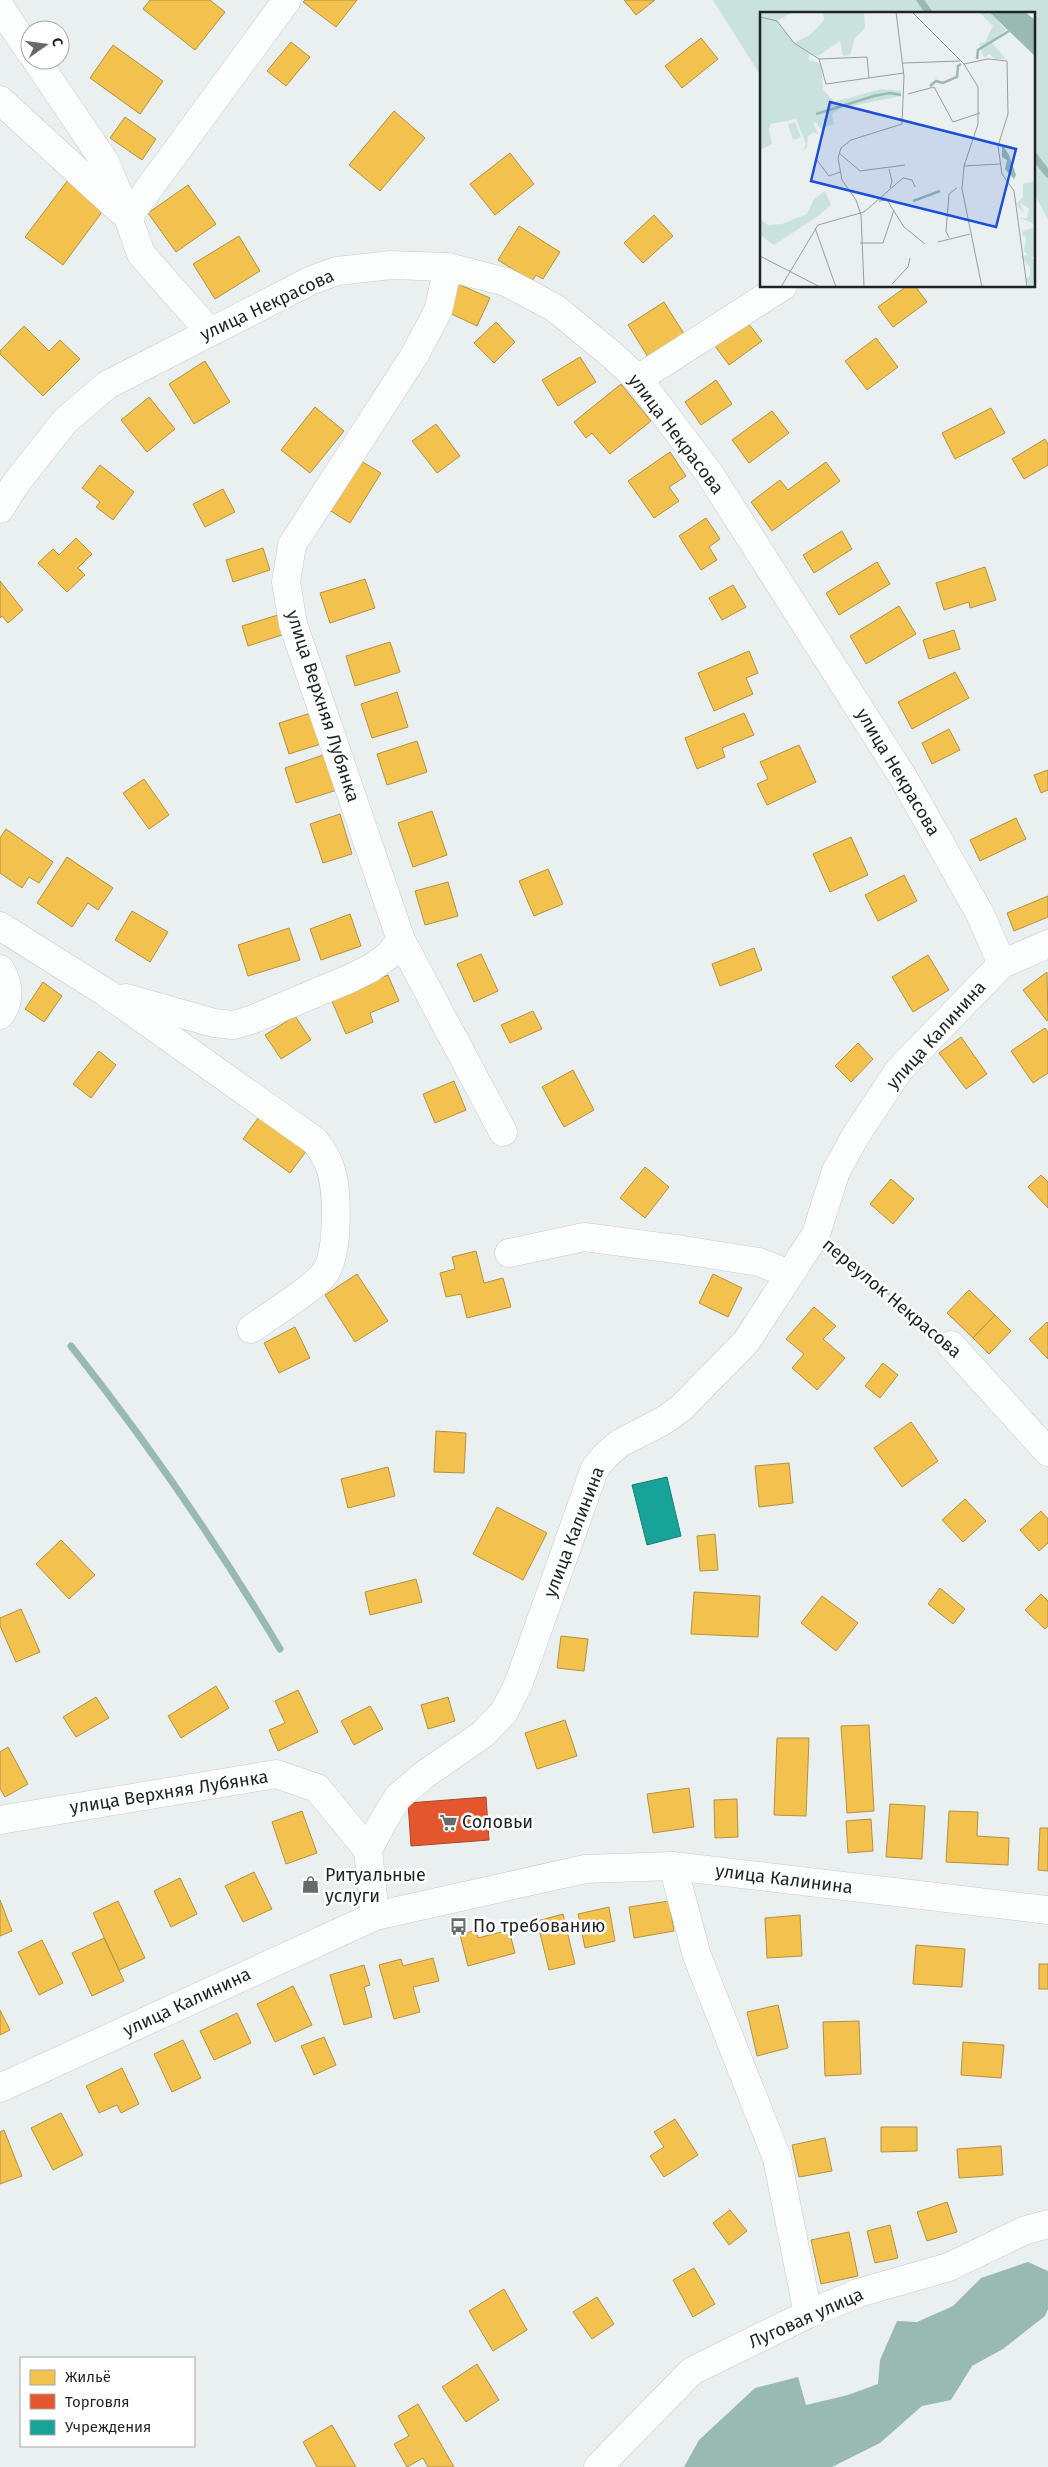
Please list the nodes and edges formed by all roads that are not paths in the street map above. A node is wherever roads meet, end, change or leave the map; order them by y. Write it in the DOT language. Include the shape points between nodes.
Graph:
graph roads {
  1 [pos="287,0"];
  2 [pos="0,7"];
  3 [pos="20,37"];
  4 [pos="43,70"];
  5 [pos="0,100"];
  6 [pos="128,217"];
  7 [pos="448,267"];
  8 [pos="780,288"];
  9 [pos="209,331"];
  10 [pos="638,380"];
  11 [pos="0,509"];
  12 [pos="0,926"];
  13 [pos="401,940"];
  14 [pos="1048,944"];
  15 [pos="1002,964"];
  16 [pos="0,969"];
  17 [pos="105,992"];
  18 [pos="0,1015"];
  19 [pos="503,1132"];
  20 [pos="509,1253"];
  21 [pos="789,1274"];
  22 [pos="251,1329"];
  23 [pos="951,1345"];
  24 [pos="1048,1452"];
  25 [pos="0,1820"];
  26 [pos="368,1850"];
  27 [pos="673,1866"];
  28 [pos="1048,1910"];
  29 [pos="375,1916"];
  30 [pos="0,2088"];
  31 [pos="1048,2224"];
  32 [pos="808,2314"];
  33 [pos="598,2467"];
  1 -- 6 [label="street"];
  2 -- 3 [label="street"];
  4 -- 6 [label="street" via="105,162"];
  5 -- 6 [label="street"];
  6 -- 9 [label="street" via="141,254"];
  7 -- 9 [label="street, улица Некрасова" via="391,265 337,272 312,280"];
  7 -- 10 [label="street, улица Некрасова" via="506,282 555,308"];
  7 -- 13 [label="street, улица Верхняя Лубянка" via="438,311 414,356 292,545 286,582 293,624"];
  8 -- 10 [label="street"];
  9 -- 11 [label="street, улица Некрасова" via="107,385 65,421 16,483"];
  10 -- 15 [label="street, улица Некрасова" via="709,474 903,777 980,914"];
  12 -- 17 [label="street"];
  13 -- 17 [label="street" via="383,959 349,979 233,1025 214,1023"];
  13 -- 19 [label="street, улица Верхняя Лубянка"];
  14 -- 15 [label="street"];
  15 -- 21 [label="street, улица Калинина" via="900,1070 836,1171 816,1234"];
  16 -- 18 [label="street" via="8,1001"];
  17 -- 22 [label="street" via="314,1141 324,1152 334,1183 332,1257 325,1273"];
  20 -- 21 [label="street" via="584,1238 759,1262"];
  21 -- 26 [label="street, улица Калинина" via="746,1342 681,1408 663,1422 620,1443 595,1468 518,1685 504,1712 483,1734 398,1797"];
  23 -- 24 [label="street, переулок Некрасова"];
  25 -- 26 [label="street, улица Верхняя Лубянка" via="276,1774 317,1788"];
  26 -- 29 [label="street"];
  27 -- 28 [label="street, улица Калинина"];
  27 -- 29 [label="street, улица Калинина" via="585,1868"];
  27 -- 32 [label="street" via="697,1956 777,2158"];
  29 -- 30 [label="street, улица Калинина"];
  31 -- 32 [label="street, Луговая улица" via="1023,2232 949,2267 858,2293"];
  32 -- 33 [label="street, Луговая улица" via="692,2371"];
}
